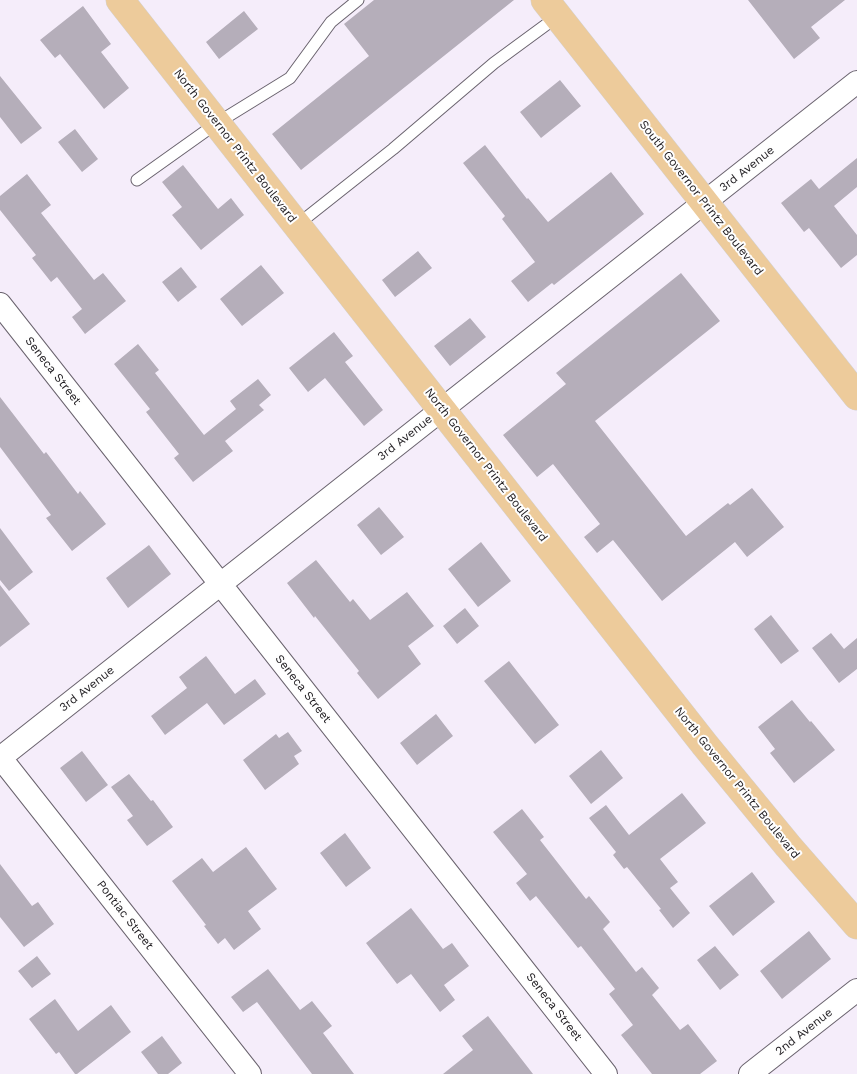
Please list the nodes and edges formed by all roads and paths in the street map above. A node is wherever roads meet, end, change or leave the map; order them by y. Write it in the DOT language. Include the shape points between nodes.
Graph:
graph roads {
  1 [pos="120,0"];
  2 [pos="358,0"];
  3 [pos="552,8"];
  4 [pos="857,82"];
  5 [pos="217,123"];
  6 [pos="136,180"];
  7 [pos="705,202"];
  8 [pos="297,225"];
  9 [pos="0,304"];
  10 [pos="857,396"];
  11 [pos="442,409"];
  12 [pos="220,584"];
  13 [pos="0,757"];
  14 [pos="857,925"];
  15 [pos="857,990"];
  16 [pos="250,1074"];
  17 [pos="606,1074"];
  18 [pos="750,1074"];
  1 -- 5 [label="main road, North Governor Printz Boulevard"];
  2 -- 5 [label="lane" via="331,22 290,78"];
  3 -- 7 [label="main road, South Governor Printz Boulevard"];
  3 -- 8 [label="lane" via="494,64"];
  4 -- 7 [label="street, 3rd Avenue"];
  5 -- 6 [label="lane"];
  5 -- 8 [label="main road, North Governor Printz Boulevard"];
  7 -- 10 [label="main road, South Governor Printz Boulevard"];
  7 -- 11 [label="street, 3rd Avenue"];
  8 -- 11 [label="main road, North Governor Printz Boulevard"];
  9 -- 12 [label="street, Seneca Street"];
  11 -- 12 [label="street, 3rd Avenue"];
  11 -- 14 [label="main road, North Governor Printz Boulevard" via="710,751"];
  12 -- 13 [label="street, 3rd Avenue"];
  12 -- 17 [label="street, Seneca Street"];
  13 -- 16 [label="street, Pontiac Street"];
  15 -- 18 [label="street, 2nd Avenue"];
}
